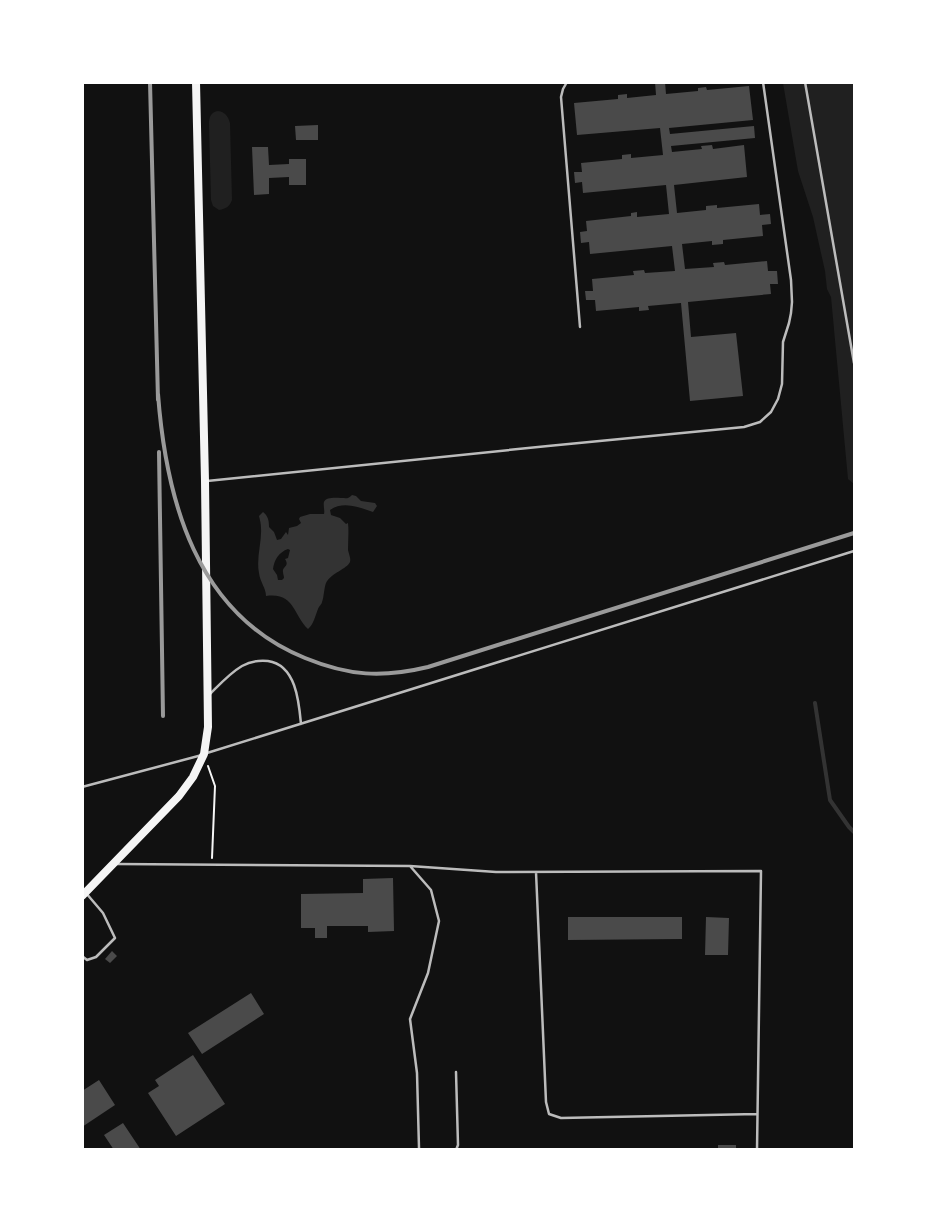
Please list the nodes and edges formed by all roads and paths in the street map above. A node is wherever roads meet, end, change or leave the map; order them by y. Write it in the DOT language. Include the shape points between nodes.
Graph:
graph roads {
  1 [pos="196,82"];
  2 [pos="567,82"];
  3 [pos="763,82"];
  4 [pos="805,82"];
  5 [pos="580,327"];
  6 [pos="854,363"];
  7 [pos="205,481"];
  8 [pos="854,551"];
  9 [pos="208,696"];
  10 [pos="301,724"];
  11 [pos="204,754"];
  12 [pos="82,787"];
  13 [pos="112,864"];
  14 [pos="212,865"];
  15 [pos="410,866"];
  16 [pos="536,872"];
  17 [pos="84,894"];
  18 [pos="82,956"];
  19 [pos="456,1072"];
  20 [pos="757,1114"];
  21 [pos="420,1150"];
  22 [pos="456,1150"];
  23 [pos="757,1150"];
  1 -- 7 [label="main road"];
  2 -- 5 [label="lane" via="561,97"];
  3 -- 7 [label="lane" via="792,302 783,342 782,384 778,399 760,422 744,427"];
  4 -- 6 [label="lane"];
  7 -- 9 [label="main road"];
  8 -- 10 [label="lane"];
  9 -- 10 [label="lane" via="247,663 255,660 272,662 291,678"];
  9 -- 11 [label="main road"];
  10 -- 11 [label="lane"];
  11 -- 12 [label="lane"];
  11 -- 13 [label="main road" via="179,796"];
  11 -- 14 [label="path" via="215,786"];
  13 -- 14 [label="lane"];
  13 -- 17 [label="main road"];
  14 -- 15 [label="lane"];
  15 -- 16 [label="lane"];
  15 -- 21 [label="lane" via="431,890 440,921 428,972 410,1019 417,1073"];
  16 -- 20 [label="lane" via="546,1102 550,1114 561,1118"];
  16 -- 20 [label="lane" via="761,871"];
  17 -- 18 [label="lane" via="103,913 115,938 96,957 87,960"];
  19 -- 22 [label="lane"];
  20 -- 23 [label="lane"];
}
